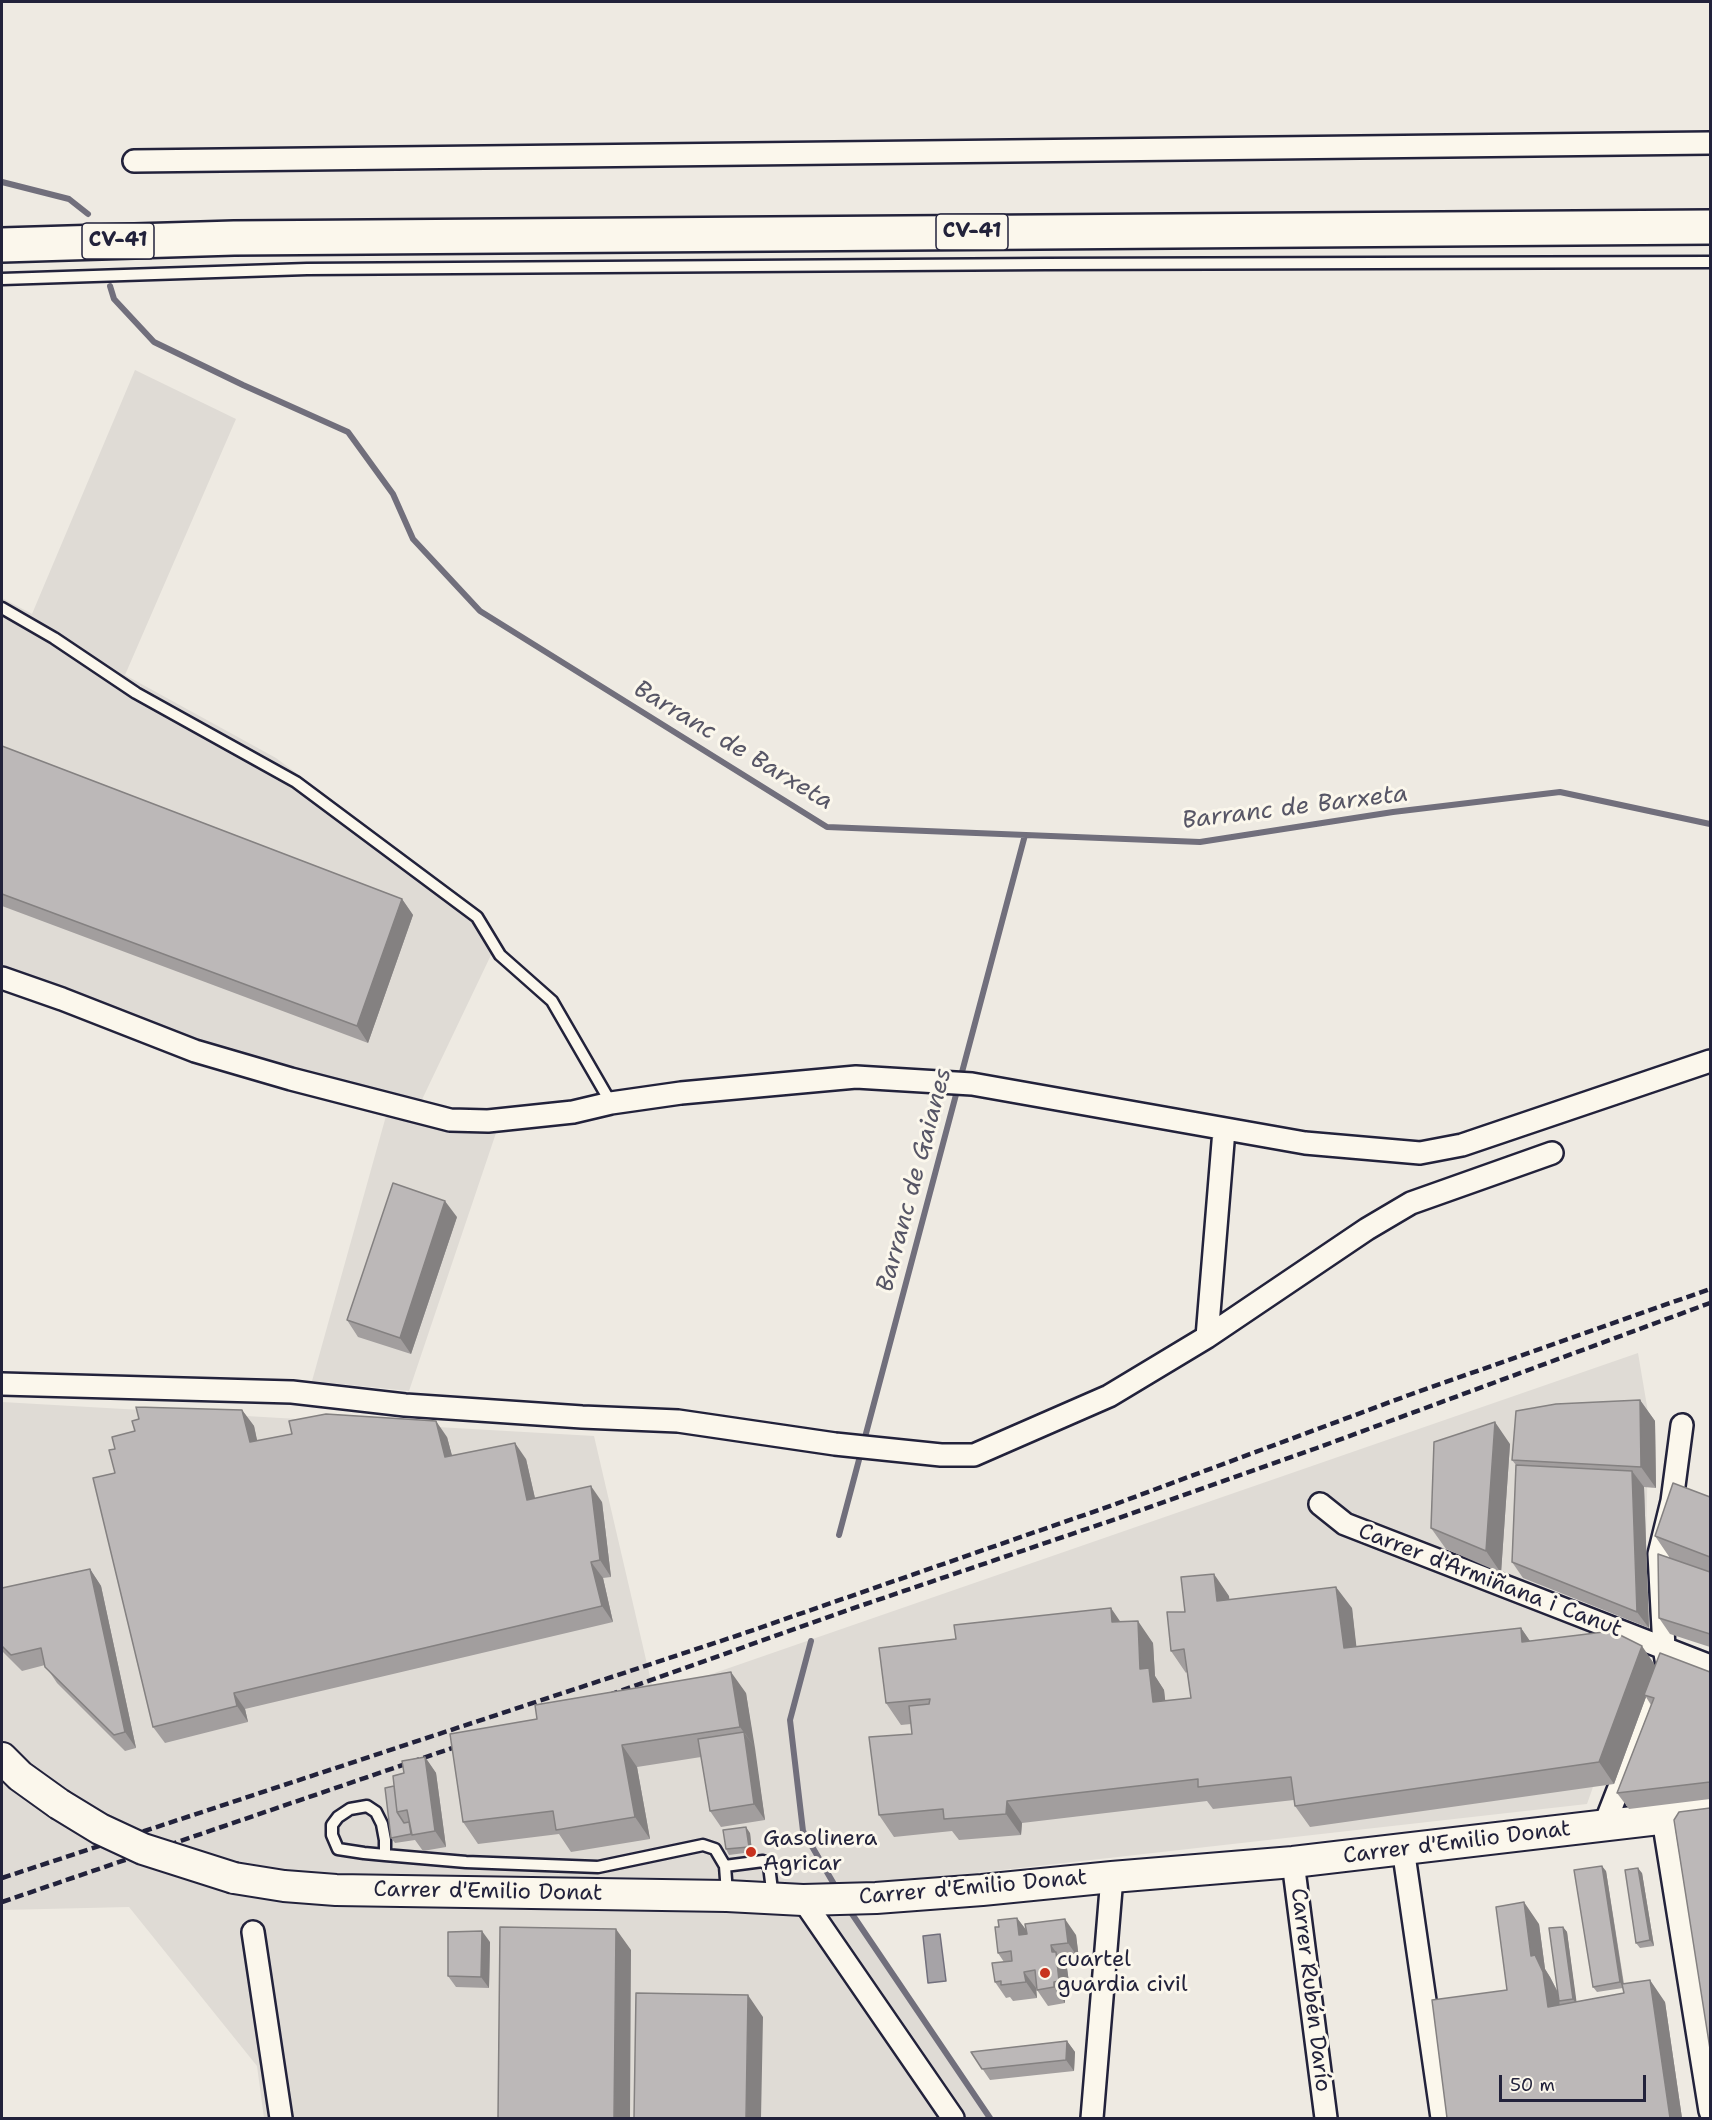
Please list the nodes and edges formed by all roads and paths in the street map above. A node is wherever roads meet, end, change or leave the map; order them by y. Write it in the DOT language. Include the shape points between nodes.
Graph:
graph roads {
  1 [pos="1710,143"];
  2 [pos="134,161"];
  3 [pos="1710,227"];
  4 [pos="2,245"];
  5 [pos="1710,262"];
  6 [pos="2,279"];
  7 [pos="2,608"];
  8 [pos="2,978"];
  9 [pos="1710,1061"];
  10 [pos="611,1104"];
  11 [pos="1224,1130"];
  12 [pos="1552,1153"];
  13 [pos="1207,1337"];
  14 [pos="2,1384"];
  15 [pos="1682,1425"];
  16 [pos="1320,1504"];
  17 [pos="1664,1648"];
  18 [pos="1710,1666"];
  19 [pos="2,1758"];
  20 [pos="1710,1813"];
  21 [pos="1663,1819"];
  22 [pos="1604,1826"];
  23 [pos="1403,1848"];
  24 [pos="385,1855"];
  25 [pos="1293,1862"];
  26 [pos="725,1866"];
  27 [pos="1112,1877"];
  28 [pos="727,1896"];
  29 [pos="773,1898"];
  30 [pos="816,1899"];
  31 [pos="253,1932"];
  32 [pos="1710,2111"];
  33 [pos="281,2118"];
  34 [pos="952,2118"];
  35 [pos="1092,2118"];
  36 [pos="1326,2118"];
  37 [pos="1442,2118"];
  1 -- 2 [label="street"];
  3 -- 4 [label="main road, CV-41" via="246,237"];
  5 -- 6 [label="lane" via="307,269"];
  7 -- 10 [label="lane" via="136,693 296,782 477,917 500,955 552,1001"];
  8 -- 10 [label="street" via="195,1051 439,1118 488,1121"];
  9 -- 11 [label="street" via="1462,1145 1420,1153 1305,1143"];
  10 -- 11 [label="street" via="681,1093 856,1077 972,1084"];
  11 -- 13 [label="street"];
  12 -- 13 [label="street" via="1411,1203"];
  13 -- 14 [label="street" via="1109,1396 974,1455 836,1444 678,1421 428,1406 292,1392"];
  15 -- 17 [label="street" via="1672,1501 1659,1554"];
  16 -- 17 [label="street, Carrer d'Armiñana i Canut" via="1345,1524"];
  17 -- 18 [label="street, Carrer d'Armiñana i Canut"];
  17 -- 22 [label="street" via="1667,1665"];
  19 -- 28 [label="street, Carrer d'Emilio Donat, bridge" via="20,1776 100,1829 142,1849 234,1878 336,1890"];
  20 -- 21 [label="street, Carrer d'Emilio Donat"];
  21 -- 22 [label="street, Carrer d'Emilio Donat"];
  21 -- 32 [label="street"];
  22 -- 23 [label="street, Carrer d'Emilio Donat"];
  23 -- 25 [label="street, Carrer d'Emilio Donat"];
  23 -- 37 [label="street"];
  24 -- 24 [label="lane" via="338,1850 332,1825 350,1809 367,1806 376,1812 382,1824"];
  24 -- 26 [label="lane" via="598,1867 703,1845 714,1849"];
  25 -- 27 [label="street, Carrer d'Emilio Donat"];
  25 -- 36 [label="street, Carrer Rubén Darío"];
  26 -- 28 [label="lane"];
  26 -- 29 [label="lane" via="763,1861 768,1866"];
  27 -- 30 [label="street, Carrer d'Emilio Donat" via="876,1898"];
  27 -- 35 [label="street"];
  28 -- 29 [label="street, Carrer d'Emilio Donat"];
  29 -- 30 [label="street, Carrer d'Emilio Donat"];
  30 -- 34 [label="street"];
  31 -- 33 [label="street"];
}
